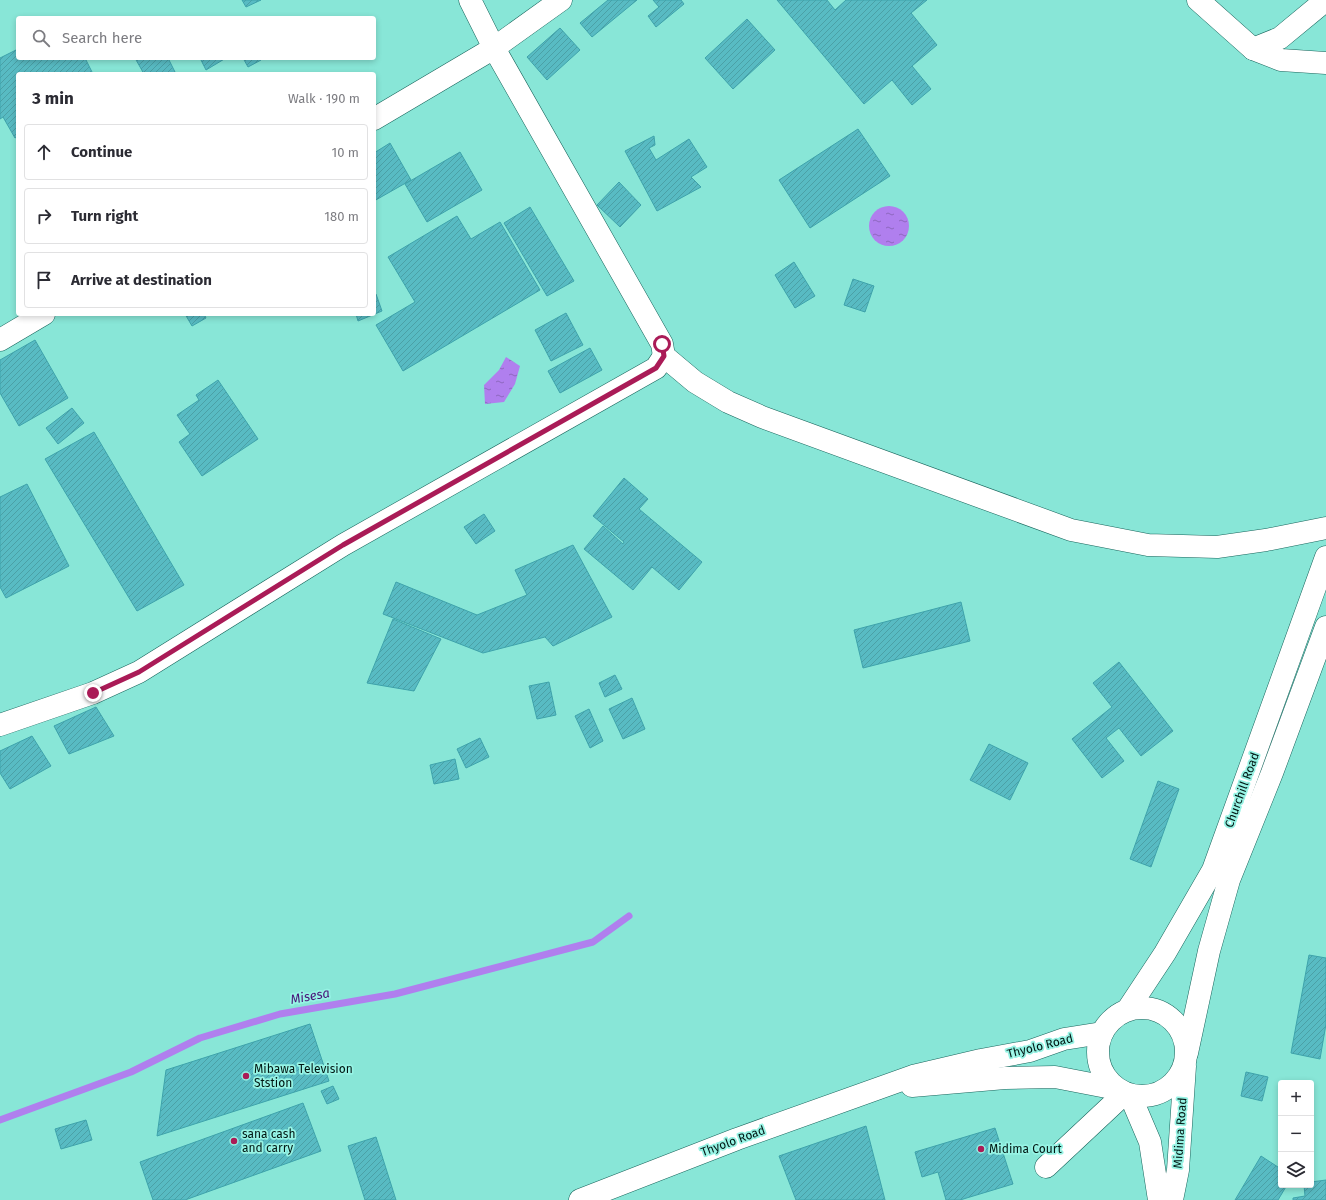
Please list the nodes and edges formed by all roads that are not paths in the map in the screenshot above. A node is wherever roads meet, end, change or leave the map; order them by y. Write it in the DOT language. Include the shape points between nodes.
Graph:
graph roads {
  1 [pos="470,0"];
  2 [pos="561,0"];
  3 [pos="1198,0"];
  4 [pos="1326,0"];
  5 [pos="494,48"];
  6 [pos="1253,49"];
  7 [pos="1326,63"];
  8 [pos="376,118"];
  9 [pos="41,316"];
  10 [pos="0,340"];
  11 [pos="664,356"];
  12 [pos="1326,528"];
  13 [pos="1326,557"];
  14 [pos="1326,627"];
  15 [pos="0,725"];
  16 [pos="1128,1009"];
  17 [pos="1102,1033"];
  18 [pos="1186,1060"];
  19 [pos="886,1086"];
  20 [pos="1124,1092"];
  21 [pos="1046,1167"];
  22 [pos="580,1200"];
  23 [pos="1159,1200"];
  24 [pos="1172,1200"];
  1 -- 5 [label="main road"];
  2 -- 5 [label="main road"];
  3 -- 6 [label="main road"];
  4 -- 6 [label="main road" via="1280,38"];
  5 -- 8 [label="main road"];
  5 -- 11 [label="main road" via="662,344"];
  6 -- 7 [label="main road" via="1281,60"];
  9 -- 10 [label="main road"];
  11 -- 12 [label="main road" via="695,382 728,402 762,417 1071,530 1148,545 1217,547"];
  11 -- 15 [label="main road" via="656,368 343,545 139,672 93,693"];
  13 -- 16 [label="main road, Churchill Road" via="1213,870 1165,953"];
  14 -- 18 [label="main road, Churchill Road" via="1229,880 1209,952"];
  16 -- 17 [label="main road" via="1112,1018"];
  16 -- 18 [label="main road" via="1145,1007 1162,1012 1175,1022 1184,1036"];
  17 -- 19 [label="main road, Thyolo Road" via="1064,1039 1030,1051 938,1069"];
  17 -- 20 [label="main road" via="1098,1045 1101,1070 1108,1080"];
  18 -- 20 [label="main road" via="1178,1078 1169,1088 1157,1094 1144,1096"];
  18 -- 24 [label="main road, Midima Road" via="1178,1170"];
  19 -- 20 [label="main road, Thyolo Road" via="930,1086 1005,1078 1055,1077"];
  19 -- 22 [label="main road, Thyolo Road" via="737,1139"];
  20 -- 21 [label="main road"];
  20 -- 23 [label="main road, Midima Road" via="1150,1142"];
}
